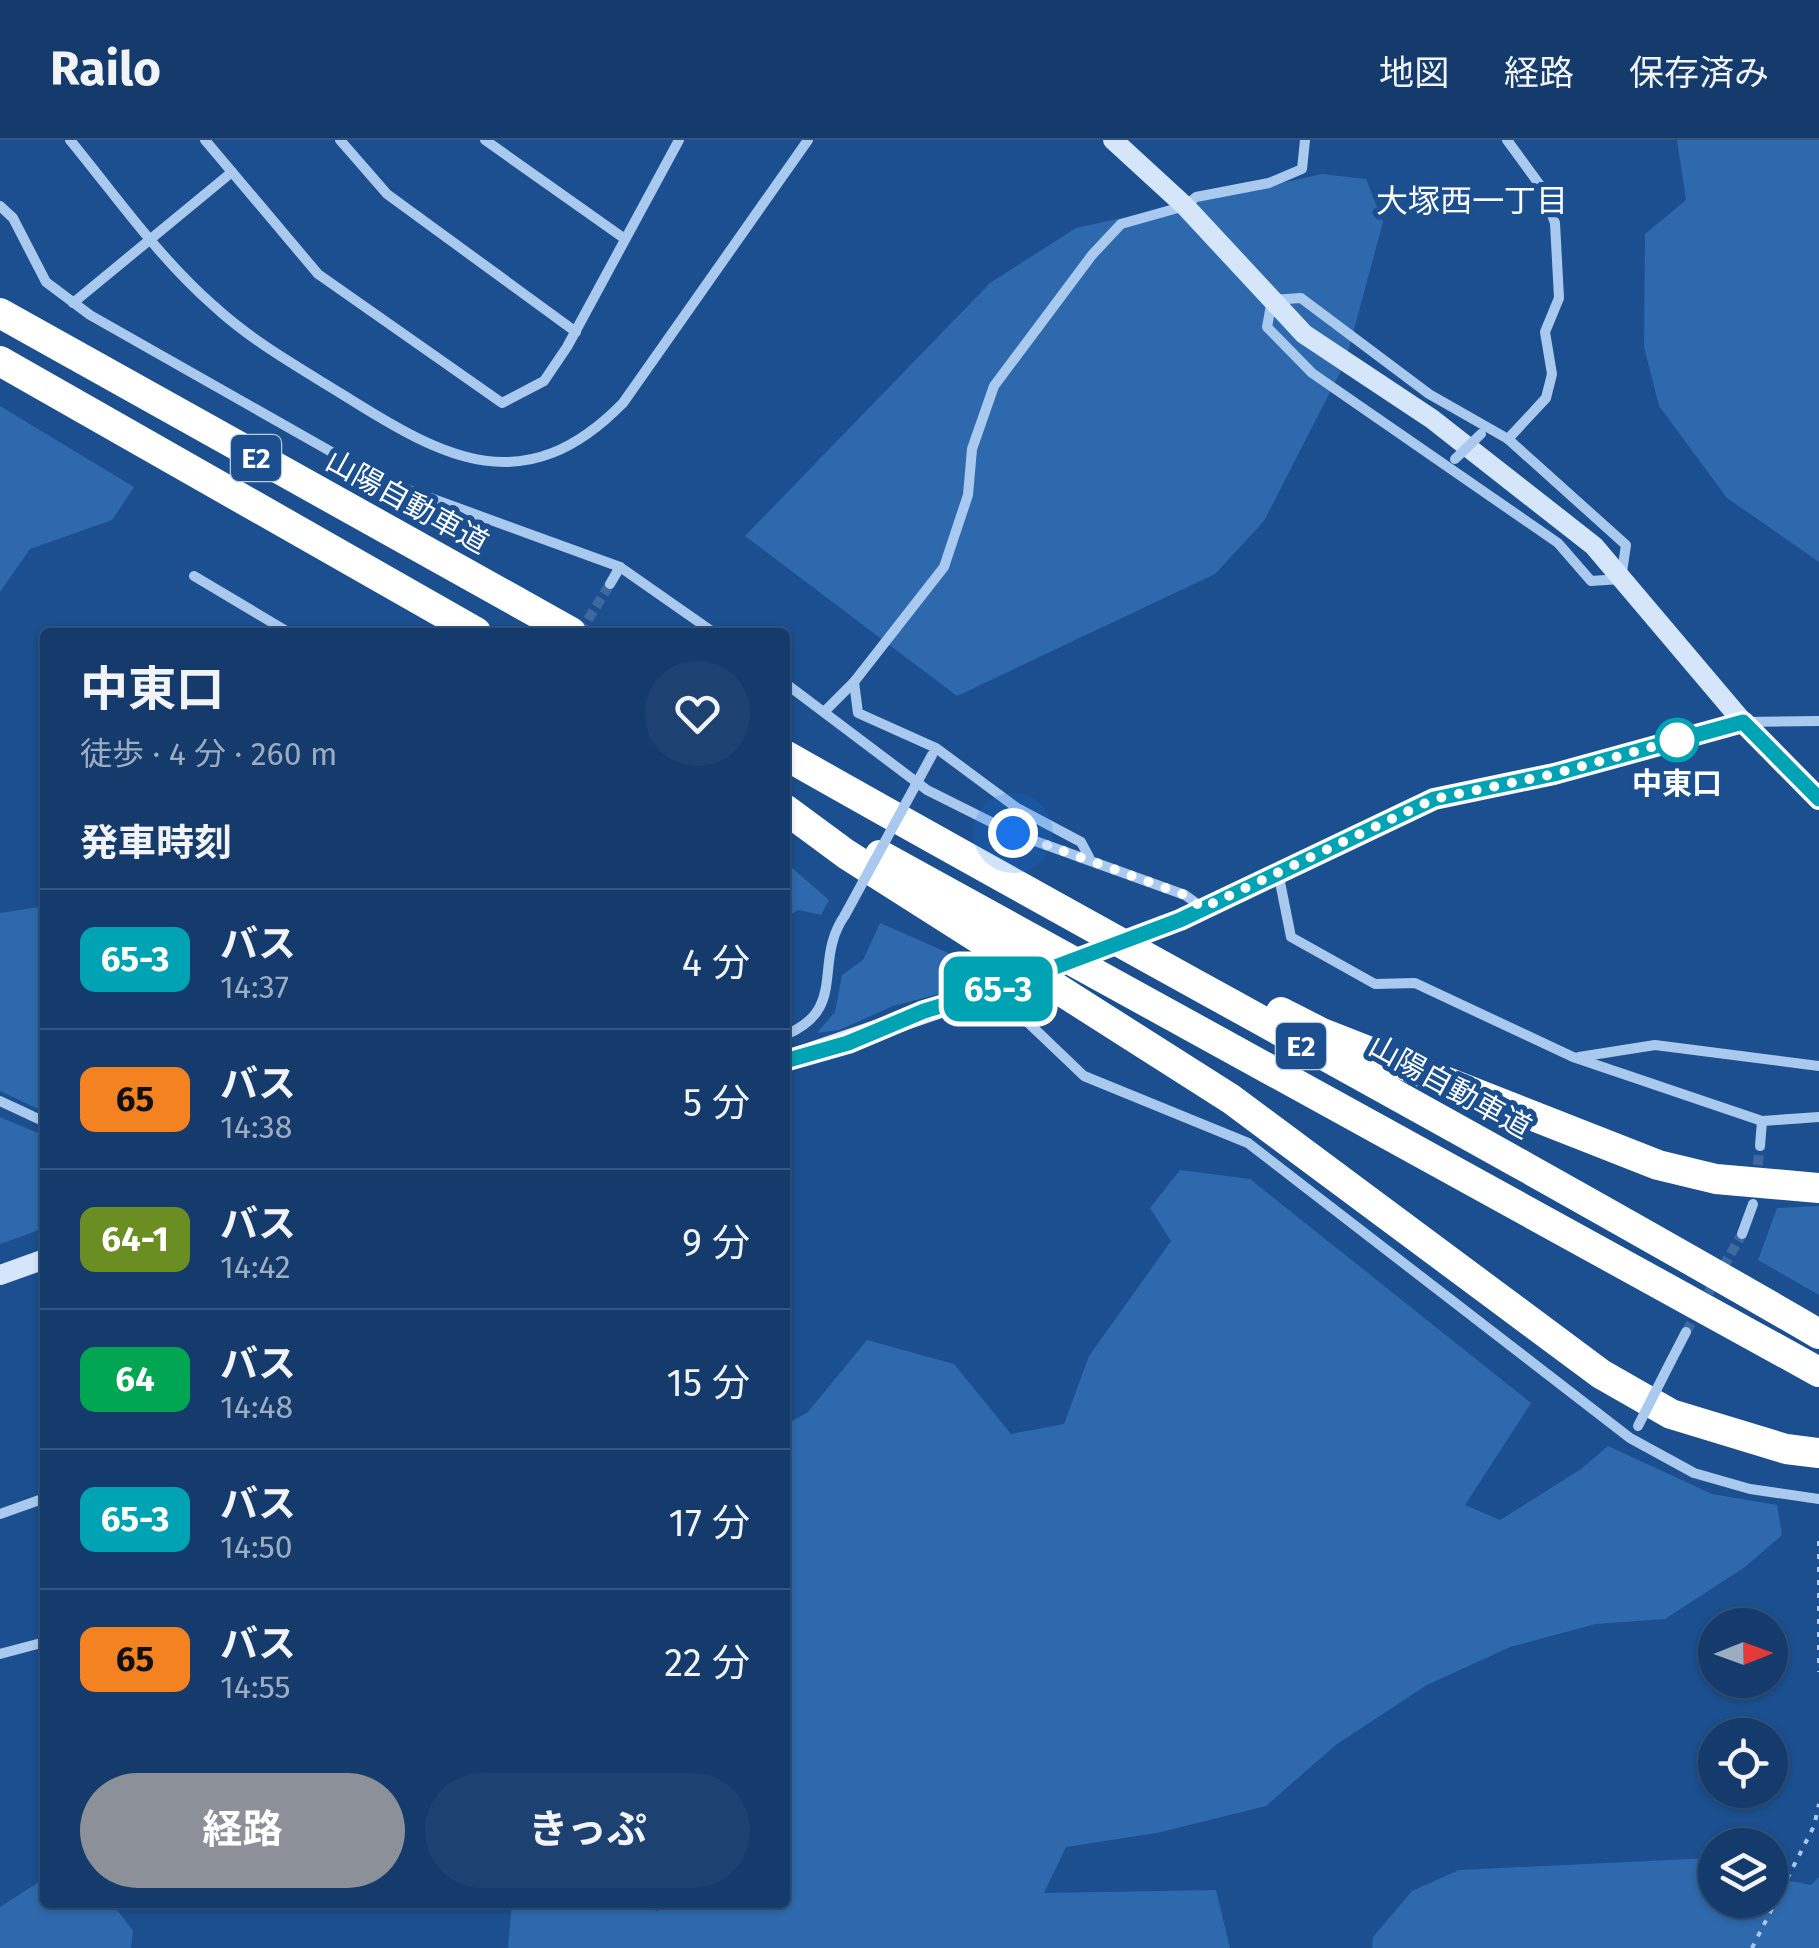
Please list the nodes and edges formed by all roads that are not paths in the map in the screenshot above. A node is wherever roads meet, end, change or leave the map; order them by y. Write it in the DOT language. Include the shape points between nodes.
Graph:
graph roads {
  1 [pos="70,140"];
  2 [pos="206,140"];
  3 [pos="340,140"];
  4 [pos="485,140"];
  5 [pos="662,140"];
  6 [pos="808,140"];
  7 [pos="1113,140"];
  8 [pos="1306,140"];
  9 [pos="1507,140"];
  10 [pos="677,144"];
  11 [pos="232,172"];
  12 [pos="0,206"];
  13 [pos="1185,206"];
  14 [pos="151,238"];
  15 [pos="625,239"];
  16 [pos="1272,300"];
  17 [pos="73,302"];
  18 [pos="0,313"];
  19 [pos="576,332"];
  20 [pos="0,361"];
  21 [pos="1485,431"];
  22 [pos="1508,439"];
  23 [pos="1451,462"];
  24 [pos="620,567"];
  25 [pos="194,576"];
  26 [pos="1621,579"];
  27 [pos="610,584"];
  28 [pos="281,628"];
  29 [pos="469,628"];
  30 [pos="566,628"];
  31 [pos="707,628"];
  32 [pos="854,682"];
  33 [pos="790,687"];
  34 [pos="824,711"];
  35 [pos="1743,722"];
  36 [pos="1819,722"];
  37 [pos="790,749"];
  38 [pos="934,752"];
  39 [pos="790,757"];
  40 [pos="1819,799"];
  41 [pos="790,811"];
  42 [pos="790,812"];
  43 [pos="1090,858"];
  44 [pos="1278,871"];
  45 [pos="1203,908"];
  46 [pos="1180,920"];
  47 [pos="1004,987"];
  48 [pos="790,1033"];
  49 [pos="1573,1058"];
  50 [pos="790,1060"];
  51 [pos="1819,1066"];
  52 [pos="0,1101"];
  53 [pos="1819,1117"];
  54 [pos="40,1120"];
  55 [pos="1762,1121"];
  56 [pos="1760,1146"];
  57 [pos="1819,1188"];
  58 [pos="1752,1204"];
  59 [pos="1742,1234"];
  60 [pos="40,1260"];
  61 [pos="0,1274"];
  62 [pos="1686,1332"];
  63 [pos="1819,1334"];
  64 [pos="1819,1372"];
  65 [pos="1630,1438"];
  66 [pos="1819,1453"];
  67 [pos="1819,1499"];
  68 [pos="40,1500"];
  69 [pos="0,1514"];
  70 [pos="40,1643"];
  71 [pos="0,1654"];
  1 -- 14 [label="street"];
  2 -- 11 [label="street"];
  3 -- 19 [label="street" via="390,197"];
  4 -- 15 [label="street"];
  5 -- 10 [label="street"];
  6 -- 14 [label="street" via="623,403 581,439 523,459 475,460 416,440 256,340 186,280"];
  7 -- 13 [label="street"];
  8 -- 13 [label="street" via="1302,168 1269,183 1196,197"];
  9 -- 22 [label="street" via="1542,188 1555,223 1559,298 1545,332 1552,374 1546,398"];
  10 -- 15 [label="street"];
  11 -- 14 [label="street"];
  11 -- 19 [label="street" via="318,274 495,402 512,401 544,381"];
  12 -- 17 [label="street" via="46,282"];
  13 -- 16 [label="street"];
  13 -- 32 [label="street" via="1121,224 994,386 944,567"];
  14 -- 17 [label="street"];
  15 -- 19 [label="street"];
  16 -- 21 [label="street" via="1300,298"];
  16 -- 23 [label="street" via="1266,327 1312,372"];
  16 -- 26 [label="street" via="1304,334 1535,495"];
  17 -- 24 [label="street" via="381,480"];
  18 -- 30 [label="highway, 山陽自動車道 / E2"];
  20 -- 29 [label="highway, E2"];
  21 -- 22 [label="street"];
  21 -- 23 [label="street, bridge"];
  22 -- 26 [label="street" via="1626,545"];
  23 -- 26 [label="street" via="1558,542 1590,581"];
  24 -- 27 [label="street"];
  24 -- 31 [label="street"];
  25 -- 28 [label="street"];
  26 -- 35 [label="street"];
  32 -- 34 [label="street"];
  32 -- 38 [label="street" via="858,713"];
  33 -- 34 [label="street"];
  34 -- 43 [label="street" via="927,790 1013,833"];
  35 -- 36 [label="street"];
  35 -- 40 [label="street"];
  35 -- 44 [label="street" via="1434,799"];
  37 -- 57 [label="highway" via="1322,1033 1658,1165 1716,1179"];
  38 -- 43 [label="street" via="1082,842"];
  38 -- 48 [label="street, bridge" via="833,932 822,1010"];
  39 -- 63 [label="highway, 山陽自動車道 / E2"];
  41 -- 64 [label="highway, E2" via="1120,984"];
  42 -- 66 [label="highway" via="1231,1099 1601,1374 1672,1414"];
  43 -- 45 [label="street"];
  44 -- 45 [label="street"];
  44 -- 49 [label="street" via="1292,937 1376,984 1416,983"];
  45 -- 46 [label="street"];
  47 -- 50 [label="street"];
  47 -- 65 [label="street" via="1084,1076 1248,1143"];
  49 -- 51 [label="street" via="1655,1045"];
  49 -- 55 [label="street"];
  52 -- 54 [label="street"];
  53 -- 55 [label="street"];
  55 -- 56 [label="street"];
  58 -- 59 [label="street"];
  60 -- 61 [label="street"];
  62 -- 65 [label="street, bridge"];
  65 -- 67 [label="street" via="1694,1473"];
  68 -- 69 [label="street"];
  70 -- 71 [label="street"];
}
